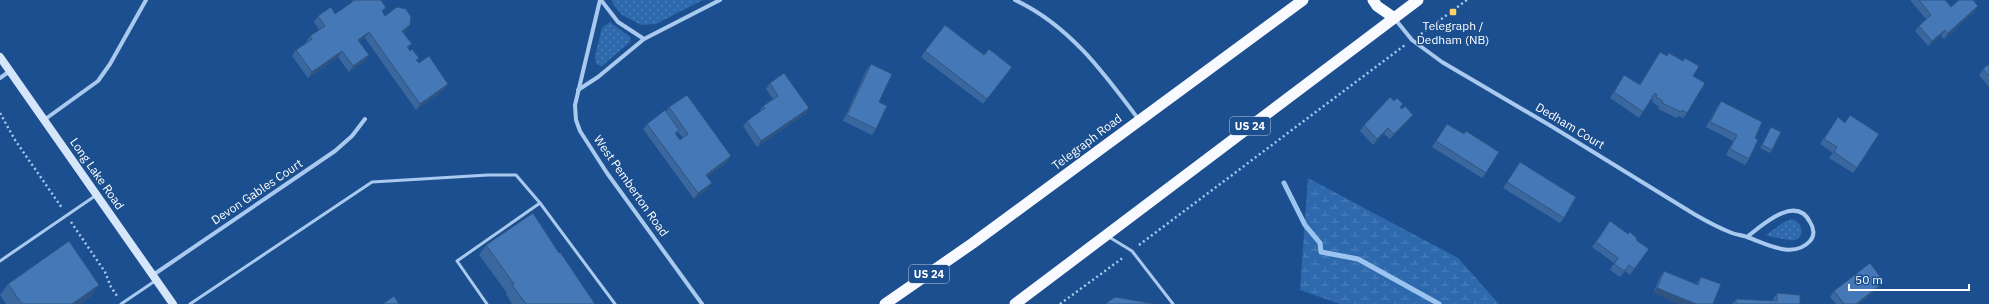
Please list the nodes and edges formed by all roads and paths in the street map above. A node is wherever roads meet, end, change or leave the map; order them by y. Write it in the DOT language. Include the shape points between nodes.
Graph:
graph roads {
  1 [pos="146,0"];
  2 [pos="600,0"];
  3 [pos="720,0"];
  4 [pos="1015,0"];
  5 [pos="1303,0"];
  6 [pos="1373,0"];
  7 [pos="1418,0"];
  8 [pos="1467,0"];
  9 [pos="1393,17"];
  10 [pos="1431,26"];
  11 [pos="644,39"];
  12 [pos="1397,52"];
  13 [pos="0,57"];
  14 [pos="10,71"];
  15 [pos="0,78"];
  16 [pos="578,90"];
  17 [pos="365,119"];
  18 [pos="44,120"];
  19 [pos="1139,120"];
  20 [pos="97,194"];
  21 [pos="540,203"];
  22 [pos="1106,235"];
  23 [pos="1747,237"];
  24 [pos="1132,251"];
  25 [pos="0,261"];
  26 [pos="155,278"];
  27 [pos="121,304"];
  28 [pos="173,304"];
  29 [pos="190,304"];
  30 [pos="487,304"];
  31 [pos="614,304"];
  32 [pos="702,304"];
  33 [pos="885,304"];
  34 [pos="1015,304"];
  35 [pos="1060,304"];
  36 [pos="1173,304"];
  1 -- 18 [label="street" via="98,81"];
  2 -- 11 [label="street" via="618,22"];
  2 -- 16 [label="street, West Pemberton Road"];
  3 -- 11 [label="street"];
  4 -- 19 [label="street" via="1040,14 1071,38 1100,68"];
  5 -- 19 [label="highway, Telegraph Road / US 24"];
  6 -- 9 [label="highway"];
  7 -- 9 [label="highway, US 24"];
  8 -- 10 [label="path"];
  9 -- 22 [label="highway, US 24"];
  9 -- 23 [label="street, Dedham Court" via="1412,40 1442,62 1552,126 1694,214 1733,234"];
  11 -- 16 [label="street" via="598,78"];
  12 -- 24 [label="path"];
  13 -- 14 [label="main road, Long Lake Road"];
  14 -- 15 [label="street"];
  14 -- 18 [label="main road, Long Lake Road"];
  16 -- 32 [label="street, West Pemberton Road" via="575,112 580,131 607,173"];
  17 -- 26 [label="street, Devon Gables Court" via="352,136 335,151"];
  18 -- 20 [label="main road, Long Lake Road"];
  19 -- 33 [label="highway, Telegraph Road / US 24" via="973,243"];
  20 -- 25 [label="lane"];
  20 -- 26 [label="main road, Long Lake Road"];
  21 -- 29 [label="lane" via="516,175 372,182"];
  21 -- 30 [label="lane" via="457,261"];
  21 -- 31 [label="lane"];
  22 -- 24 [label="lane"];
  22 -- 34 [label="highway, US 24"];
  23 -- 23 [label="street, Dedham Court" via="1778,215 1791,210 1803,213 1814,231 1812,239 1807,244 1793,250"];
  24 -- 35 [label="path"];
  24 -- 36 [label="lane"];
  26 -- 27 [label="lane"];
  26 -- 28 [label="main road, Long Lake Road"];
}
